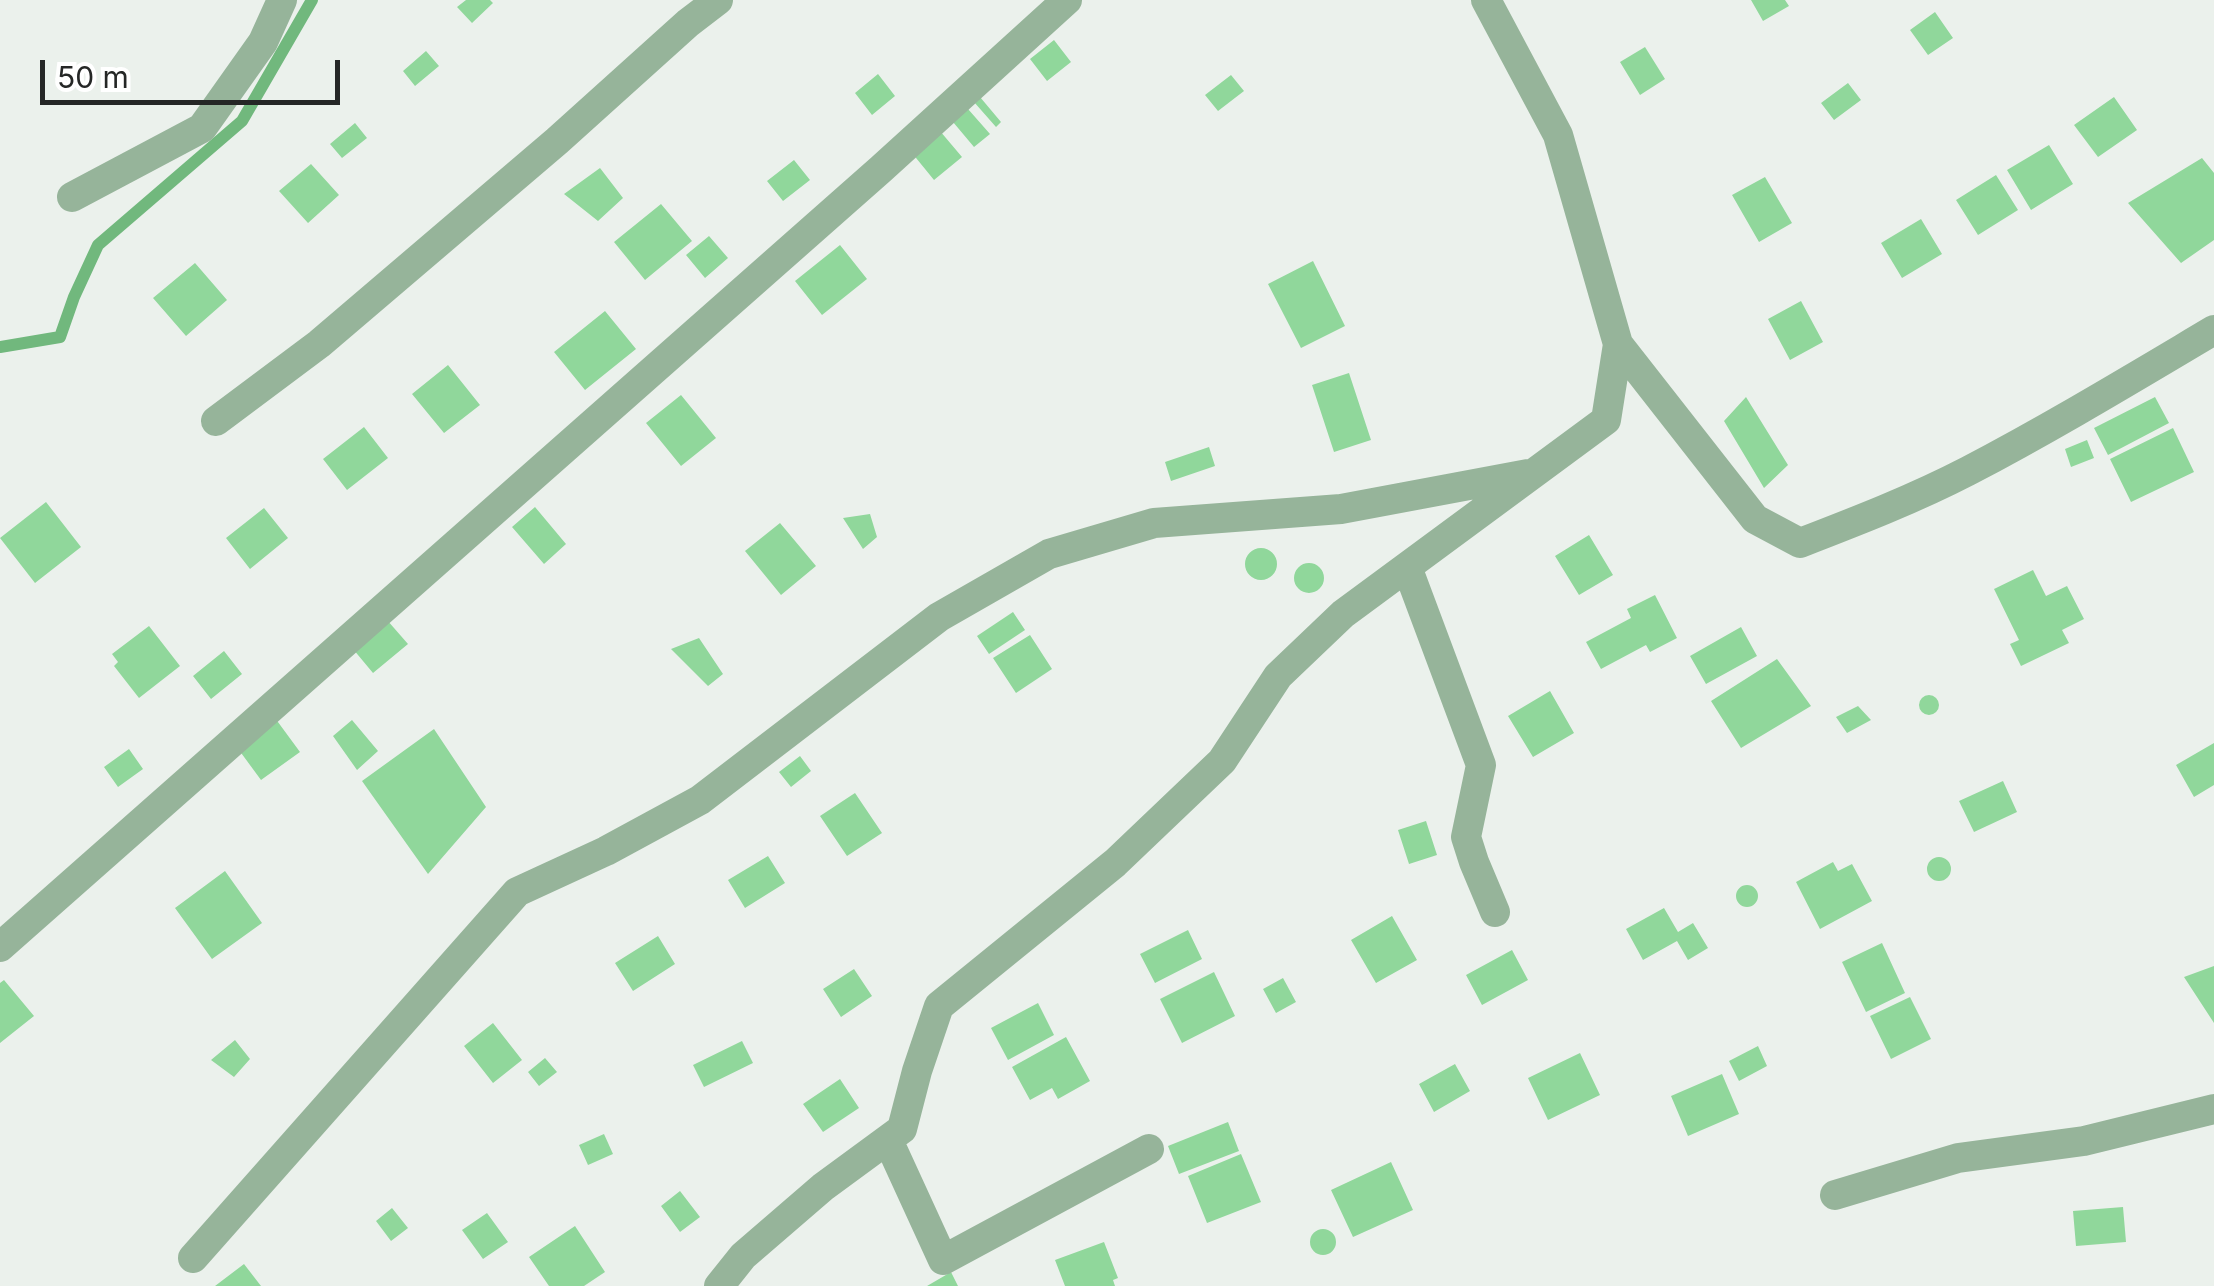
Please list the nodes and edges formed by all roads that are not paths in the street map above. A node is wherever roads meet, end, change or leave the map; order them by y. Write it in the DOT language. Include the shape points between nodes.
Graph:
graph roads {
  1 [pos="282,0"];
  2 [pos="718,0"];
  3 [pos="1067,0"];
  4 [pos="1486,0"];
  5 [pos="72,198"];
  6 [pos="2214,330"];
  7 [pos="1618,344"];
  8 [pos="216,421"];
  9 [pos="1536,472"];
  10 [pos="1407,567"];
  11 [pos="1495,912"];
  12 [pos="0,947"];
  13 [pos="2214,1109"];
  14 [pos="888,1140"];
  15 [pos="1150,1150"];
  16 [pos="1836,1195"];
  17 [pos="192,1258"];
  18 [pos="719,1286"];
  1 -- 5 [label="street" via="263,42 202,128"];
  2 -- 8 [label="street" via="320,344"];
  3 -- 12 [label="street"];
  4 -- 7 [label="street" via="1558,134"];
  6 -- 7 [label="street" via="1967,472 1800,543 1755,519"];
  7 -- 9 [label="street" via="1606,420"];
  9 -- 10 [label="street"];
  9 -- 17 [label="street" via="1341,509 1154,523 1049,554 939,616 700,800 517,892"];
  10 -- 11 [label="street" via="1481,764 1466,836"];
  10 -- 14 [label="street" via="1343,614 1278,676 1222,761 1115,864 939,1006 902,1128"];
  13 -- 16 [label="street" via="2084,1141 1958,1158"];
  14 -- 15 [label="street" via="944,1260"];
  14 -- 18 [label="street" via="796,1210"];
}
